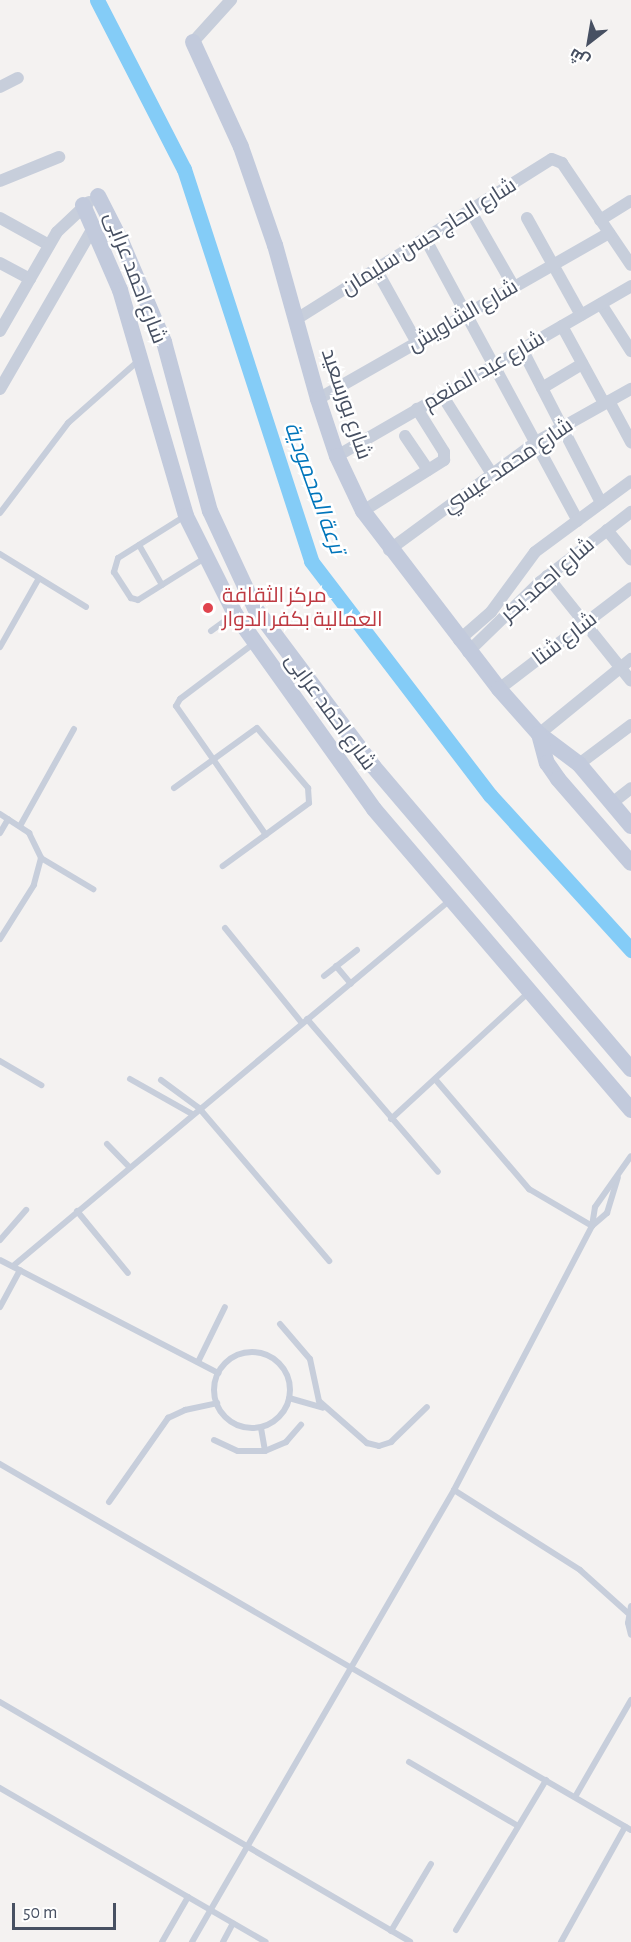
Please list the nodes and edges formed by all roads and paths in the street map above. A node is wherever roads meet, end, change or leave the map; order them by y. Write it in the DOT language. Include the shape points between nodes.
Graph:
graph roads {
  1 [pos="231,0"];
  2 [pos="194,42"];
  3 [pos="18,78"];
  4 [pos="0,87"];
  5 [pos="59,157"];
  6 [pos="0,181"];
  7 [pos="90,201"];
  8 [pos="631,201"];
  9 [pos="471,212"];
  10 [pos="0,218"];
  11 [pos="527,218"];
  12 [pos="600,220"];
  13 [pos="94,226"];
  14 [pos="609,233"];
  15 [pos="426,240"];
  16 [pos="49,245"];
  17 [pos="0,263"];
  18 [pos="553,265"];
  19 [pos="631,265"];
  20 [pos="377,271"];
  21 [pos="30,279"];
  22 [pos="139,283"];
  23 [pos="631,286"];
  24 [pos="514,287"];
  25 [pos="120,290"];
  26 [pos="601,304"];
  27 [pos="5,310"];
  28 [pos="467,314"];
  29 [pos="581,315"];
  30 [pos="295,320"];
  31 [pos="562,326"];
  32 [pos="0,331"];
  33 [pos="417,343"];
  34 [pos="522,349"];
  35 [pos="631,351"];
  36 [pos="142,358"];
  37 [pos="582,364"];
  38 [pos="495,365"];
  39 [pos="542,388"];
  40 [pos="0,389"];
  41 [pos="631,389"];
  42 [pos="442,395"];
  43 [pos="318,399"];
  44 [pos="607,402"];
  45 [pos="417,409"];
  46 [pos="562,427"];
  47 [pos="405,436"];
  48 [pos="536,442"];
  49 [pos="631,442"];
  50 [pos="337,456"];
  51 [pos="428,470"];
  52 [pos="492,474"];
  53 [pos="631,481"];
  54 [pos="601,503"];
  55 [pos="363,511"];
  56 [pos="631,512"];
  57 [pos="0,513"];
  58 [pos="186,516"];
  59 [pos="578,521"];
  60 [pos="607,530"];
  61 [pos="139,545"];
  62 [pos="389,550"];
  63 [pos="0,554"];
  64 [pos="205,558"];
  65 [pos="631,560"];
  66 [pos="522,567"];
  67 [pos="39,578"];
  68 [pos="543,579"];
  69 [pos="512,583"];
  70 [pos="162,585"];
  71 [pos="631,588"];
  72 [pos="526,594"];
  73 [pos="86,607"];
  74 [pos="235,614"];
  75 [pos="585,623"];
  76 [pos="211,631"];
  77 [pos="254,644"];
  78 [pos="464,646"];
  79 [pos="0,647"];
  80 [pos="631,659"];
  81 [pos="620,668"];
  82 [pos="631,681"];
  83 [pos="499,689"];
  84 [pos="631,725"];
  85 [pos="74,729"];
  86 [pos="539,734"];
  87 [pos="212,759"];
  88 [pos="579,764"];
  89 [pos="174,788"];
  90 [pos="631,788"];
  91 [pos="612,802"];
  92 [pos="0,814"];
  93 [pos="8,819"];
  94 [pos="20,826"];
  95 [pos="631,826"];
  96 [pos="0,833"];
  97 [pos="266,834"];
  98 [pos="41,858"];
  99 [pos="631,863"];
  100 [pos="223,866"];
  101 [pos="93,889"];
  102 [pos="450,900"];
  103 [pos="225,928"];
  104 [pos="0,939"];
  105 [pos="357,950"];
  106 [pos="336,966"];
  107 [pos="324,976"];
  108 [pos="351,984"];
  109 [pos="527,994"];
  110 [pos="304,1021"];
  111 [pos="0,1061"];
  112 [pos="631,1069"];
  113 [pos="130,1079"];
  114 [pos="435,1079"];
  115 [pos="161,1080"];
  116 [pos="41,1084"];
  117 [pos="199,1108"];
  118 [pos="631,1110"];
  119 [pos="192,1114"];
  120 [pos="392,1119"];
  121 [pos="107,1144"];
  122 [pos="631,1156"];
  123 [pos="129,1167"];
  124 [pos="438,1172"];
  125 [pos="618,1178"];
  126 [pos="26,1210"];
  127 [pos="76,1212"];
  128 [pos="592,1226"];
  129 [pos="0,1240"];
  130 [pos="0,1260"];
  131 [pos="329,1261"];
  132 [pos="13,1266"];
  133 [pos="20,1270"];
  134 [pos="128,1273"];
  135 [pos="0,1307"];
  136 [pos="225,1307"];
  137 [pos="280,1324"];
  138 [pos="198,1362"];
  139 [pos="218,1373"];
  140 [pos="289,1398"];
  141 [pos="217,1403"];
  142 [pos="427,1407"];
  143 [pos="324,1408"];
  144 [pos="302,1425"];
  145 [pos="261,1428"];
  146 [pos="214,1440"];
  147 [pos="265,1451"];
  148 [pos="0,1464"];
  149 [pos="454,1490"];
  150 [pos="109,1502"];
  151 [pos="631,1606"];
  152 [pos="628,1613"];
  153 [pos="631,1635"];
  154 [pos="351,1668"];
  155 [pos="631,1700"];
  156 [pos="0,1702"];
  157 [pos="409,1762"];
  158 [pos="546,1780"];
  159 [pos="0,1788"];
  160 [pos="575,1797"];
  161 [pos="518,1826"];
  162 [pos="628,1828"];
  163 [pos="247,1846"];
  164 [pos="431,1864"];
  165 [pos="188,1897"];
  166 [pos="210,1910"];
  167 [pos="233,1923"];
  168 [pos="456,1930"];
  169 [pos="391,1931"];
  170 [pos="162,1942"];
  171 [pos="192,1942"];
  172 [pos="223,1942"];
  173 [pos="266,1942"];
  174 [pos="410,1942"];
  175 [pos="561,1942"];
  1 -- 2 [label="street"];
  2 -- 30 [label="main road, شارع بورسعيد" via="241,147 275,245"];
  3 -- 4 [label="street"];
  5 -- 6 [label="street"];
  7 -- 13 [label="main road, شارع احمد عرابى"];
  7 -- 16 [label="street"];
  7 -- 22 [label="main road, شارع احمد عرابى"];
  8 -- 12 [label="street"];
  9 -- 12 [label="street, شارع الحاج حسن سليمان" via="552,159 562,163"];
  9 -- 15 [label="street, شارع الحاج حسن سليمان"];
  9 -- 24 [label="street"];
  10 -- 16 [label="street"];
  11 -- 18 [label="street"];
  12 -- 14 [label="street"];
  13 -- 25 [label="main road, شارع احمد عرابى"];
  13 -- 40 [label="street"];
  14 -- 18 [label="street, شارع الشاويش"];
  14 -- 19 [label="street"];
  15 -- 20 [label="street, شارع الحاج حسن سليمان"];
  15 -- 28 [label="street"];
  16 -- 21 [label="street"];
  17 -- 21 [label="street"];
  18 -- 24 [label="street, شارع الشاويش"];
  18 -- 29 [label="street"];
  20 -- 30 [label="street, شارع الحاج حسن سليمان"];
  20 -- 33 [label="street"];
  21 -- 27 [label="street"];
  22 -- 25 [label="main road"];
  22 -- 112 [label="main road, شارع احمد عرابى" via="164,342 210,511 255,608 373,766"];
  23 -- 26 [label="street, شارع عبد المنعم"];
  24 -- 28 [label="street, شارع الشاويش"];
  25 -- 36 [label="main road, شارع احمد عرابى"];
  26 -- 29 [label="street, شارع عبد المنعم"];
  26 -- 35 [label="street"];
  27 -- 32 [label="street"];
  28 -- 33 [label="street, شارع الشاويش"];
  28 -- 38 [label="street"];
  29 -- 31 [label="street, شارع عبد المنعم"];
  30 -- 43 [label="main road, شارع بورسعيد"];
  31 -- 34 [label="street, شارع عبد المنعم"];
  31 -- 37 [label="street"];
  33 -- 43 [label="street, شارع الشاويش"];
  34 -- 38 [label="street, شارع عبد المنعم"];
  34 -- 39 [label="street"];
  36 -- 57 [label="lane" via="68,423"];
  36 -- 58 [label="main road, شارع احمد عرابى"];
  37 -- 39 [label="street"];
  37 -- 44 [label="street"];
  38 -- 42 [label="street, شارع عبد المنعم"];
  38 -- 48 [label="street"];
  39 -- 46 [label="street"];
  41 -- 44 [label="street, شارع محمد عيسي"];
  42 -- 45 [label="street, شارع عبد المنعم"];
  42 -- 52 [label="street"];
  43 -- 50 [label="main road, شارع بورسعيد"];
  44 -- 46 [label="street, شارع محمد عيسي"];
  44 -- 49 [label="street"];
  45 -- 50 [label="street, شارع عبد المنعم"];
  45 -- 51 [label="street" via="444,452 444,460"];
  46 -- 48 [label="street, شارع محمد عيسي"];
  46 -- 54 [label="street"];
  47 -- 51 [label="street"];
  48 -- 52 [label="street, شارع محمد عيسي"];
  48 -- 59 [label="street"];
  50 -- 55 [label="main road, شارع بورسعيد"];
  51 -- 55 [label="street"];
  52 -- 62 [label="street, شارع محمد عيسي"];
  53 -- 54 [label="street, شارع احمد بكر"];
  54 -- 59 [label="street, شارع احمد بكر"];
  55 -- 62 [label="main road, شارع بورسعيد"];
  56 -- 60 [label="street, شارع احمد بكر"];
  58 -- 61 [label="lane"];
  58 -- 64 [label="main road, شارع احمد عرابى"];
  59 -- 66 [label="street, شارع احمد بكر" via="535,552"];
  60 -- 65 [label="street"];
  60 -- 68 [label="street, شارع احمد بكر"];
  61 -- 70 [label="lane"];
  61 -- 70 [label="lane" via="115,560 114,572 133,600"];
  62 -- 78 [label="main road, شارع بورسعيد"];
  63 -- 67 [label="lane"];
  64 -- 70 [label="lane"];
  64 -- 74 [label="main road, شارع احمد عرابى"];
  66 -- 68 [label="street"];
  66 -- 69 [label="street, شارع احمد بكر"];
  67 -- 73 [label="lane"];
  67 -- 79 [label="lane"];
  68 -- 72 [label="street, شارع احمد بكر"];
  68 -- 75 [label="street"];
  69 -- 72 [label="street"];
  69 -- 78 [label="street, شارع احمد بكر"];
  71 -- 75 [label="street, شارع شتا"];
  72 -- 78 [label="street, شارع احمد بكر"];
  74 -- 76 [label="lane"];
  74 -- 77 [label="main road, شارع احمد عرابى"];
  75 -- 81 [label="street"];
  75 -- 83 [label="street, شارع شتا"];
  77 -- 87 [label="lane" via="177,702 179,715"];
  77 -- 102 [label="main road, شارع احمد عرابى" via="345,772"];
  78 -- 83 [label="main road, شارع بورسعيد"];
  80 -- 81 [label="street"];
  81 -- 82 [label="street"];
  81 -- 86 [label="street"];
  83 -- 86 [label="main road, شارع بورسعيد"];
  84 -- 88 [label="street"];
  85 -- 94 [label="lane"];
  86 -- 88 [label="main road, شارع بورسعيد"];
  86 -- 99 [label="main road, شارع بورسعيد" via="558,779"];
  87 -- 89 [label="lane"];
  87 -- 97 [label="lane"];
  87 -- 97 [label="lane" via="257,728 308,789 309,803"];
  88 -- 91 [label="main road, شارع بورسعيد"];
  90 -- 91 [label="street"];
  91 -- 95 [label="main road, شارع بورسعيد"];
  92 -- 93 [label="lane"];
  93 -- 94 [label="lane"];
  93 -- 96 [label="lane"];
  94 -- 98 [label="lane" via="37,844"];
  97 -- 100 [label="lane"];
  98 -- 101 [label="lane"];
  98 -- 104 [label="lane" via="34,885"];
  102 -- 108 [label="lane"];
  102 -- 109 [label="main road, شارع احمد عرابى"];
  103 -- 110 [label="lane"];
  105 -- 106 [label="lane"];
  106 -- 107 [label="lane"];
  106 -- 108 [label="lane"];
  108 -- 110 [label="lane"];
  109 -- 114 [label="lane"];
  109 -- 118 [label="main road, شارع احمد عرابى"];
  110 -- 117 [label="lane"];
  110 -- 120 [label="lane"];
  111 -- 116 [label="lane"];
  113 -- 119 [label="lane"];
  114 -- 120 [label="lane"];
  114 -- 128 [label="lane" via="528,1189"];
  115 -- 117 [label="lane"];
  117 -- 119 [label="lane"];
  117 -- 131 [label="lane"];
  119 -- 123 [label="lane"];
  120 -- 124 [label="lane"];
  121 -- 123 [label="lane"];
  122 -- 125 [label="lane"];
  123 -- 127 [label="lane"];
  125 -- 128 [label="lane" via="595,1207"];
  125 -- 128 [label="lane" via="607,1213"];
  126 -- 129 [label="lane"];
  127 -- 132 [label="lane"];
  127 -- 134 [label="lane"];
  128 -- 149 [label="lane"];
  130 -- 132 [label="lane"];
  132 -- 133 [label="lane"];
  133 -- 135 [label="lane"];
  133 -- 138 [label="lane"];
  136 -- 138 [label="lane"];
  137 -- 143 [label="lane" via="310,1359 315,1394"];
  138 -- 139 [label="lane"];
  139 -- 140 [label="lane" via="229,1360 244,1353 262,1353 277,1361 287,1374"];
  139 -- 141 [label="lane" via="214,1388"];
  140 -- 143 [label="lane"];
  140 -- 145 [label="lane" via="276,1420"];
  141 -- 145 [label="lane" via="234,1424"];
  141 -- 150 [label="lane" via="168,1418"];
  142 -- 143 [label="lane" via="391,1442 379,1446 361,1439"];
  144 -- 147 [label="lane" via="286,1442"];
  145 -- 147 [label="lane"];
  146 -- 147 [label="lane" via="238,1451"];
  148 -- 154 [label="lane"];
  149 -- 152 [label="lane" via="580,1570"];
  149 -- 154 [label="lane"];
  151 -- 152 [label="lane"];
  152 -- 153 [label="lane"];
  154 -- 158 [label="lane"];
  154 -- 163 [label="lane"];
  155 -- 160 [label="lane"];
  156 -- 163 [label="lane"];
  157 -- 161 [label="lane"];
  158 -- 160 [label="lane"];
  158 -- 161 [label="lane"];
  159 -- 165 [label="lane"];
  160 -- 162 [label="lane"];
  161 -- 168 [label="lane"];
  162 -- 175 [label="lane"];
  163 -- 166 [label="lane"];
  163 -- 169 [label="lane"];
  164 -- 169 [label="lane"];
  165 -- 166 [label="lane"];
  165 -- 170 [label="lane"];
  166 -- 167 [label="lane"];
  166 -- 171 [label="lane"];
  167 -- 172 [label="lane"];
  167 -- 173 [label="lane"];
  169 -- 174 [label="lane"];
}
